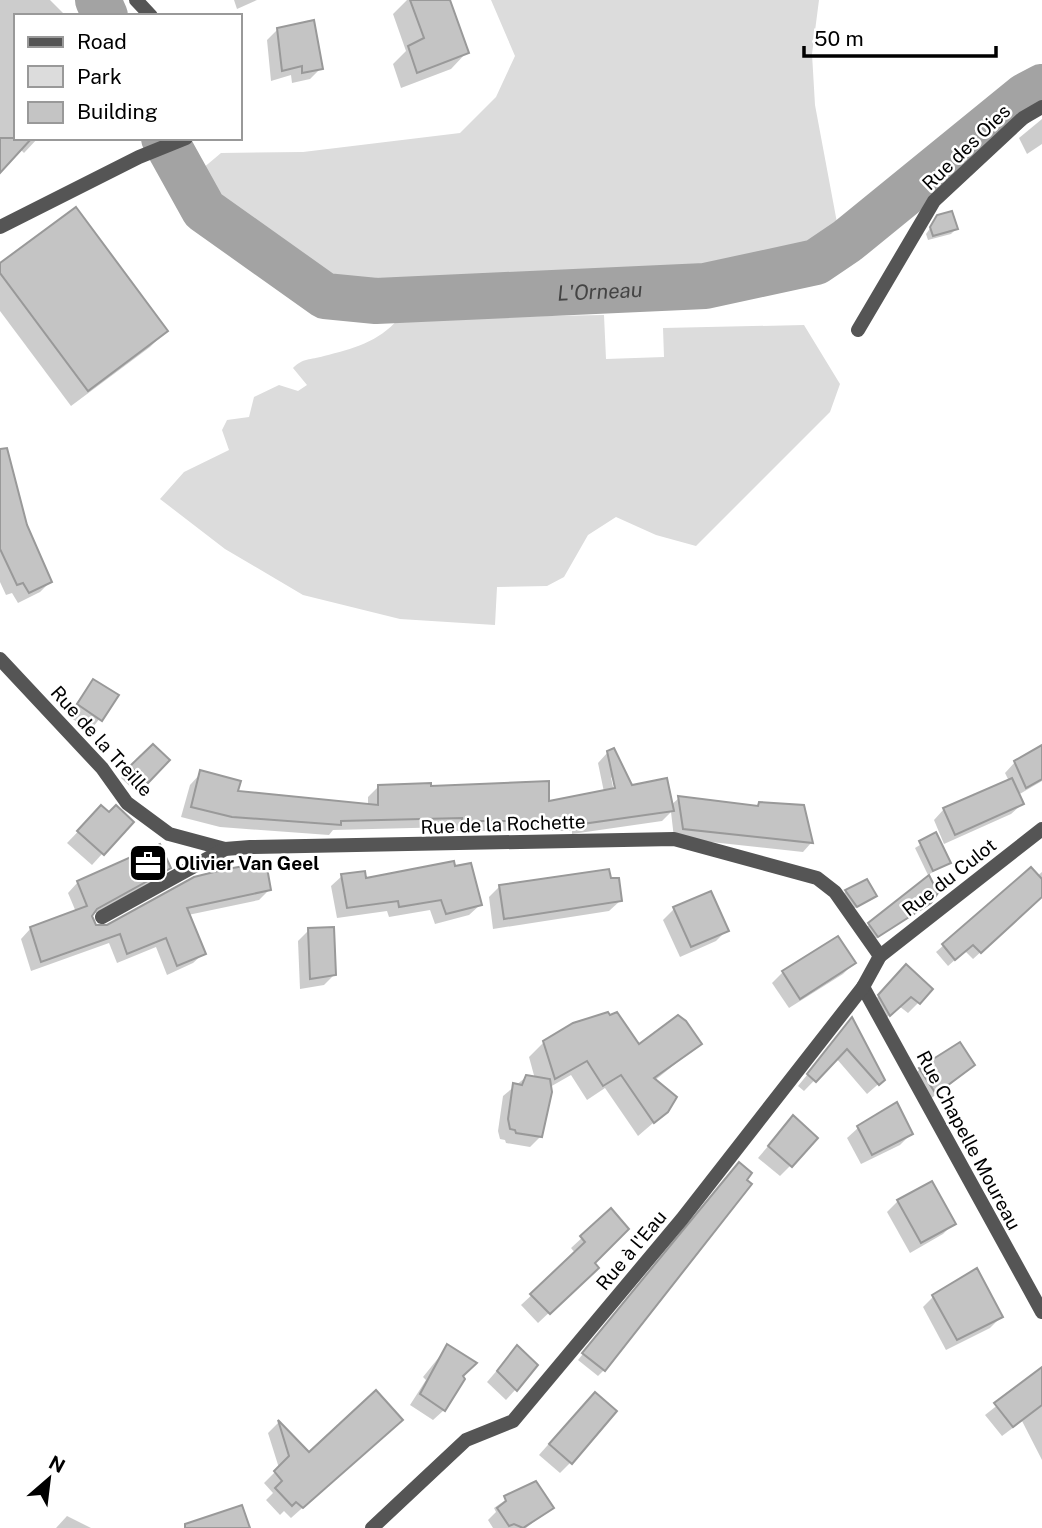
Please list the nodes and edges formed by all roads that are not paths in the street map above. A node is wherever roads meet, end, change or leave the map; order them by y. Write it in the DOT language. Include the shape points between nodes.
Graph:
graph roads {
  1 [pos="136,0"];
  2 [pos="149,14"];
  3 [pos="1042,107"];
  4 [pos="182,140"];
  5 [pos="0,227"];
  6 [pos="858,330"];
  7 [pos="0,659"];
  8 [pos="1042,829"];
  9 [pos="225,849"];
  10 [pos="102,917"];
  11 [pos="880,956"];
  12 [pos="863,987"];
  13 [pos="1042,1312"];
  14 [pos="372,1528"];
  1 -- 2 [label="street"];
  3 -- 6 [label="street, Rue des Oies" via="1023,118 934,201"];
  4 -- 5 [label="street"];
  7 -- 9 [label="street, Rue de la Treille" via="102,768 127,803 169,834"];
  8 -- 11 [label="street, Rue du Culot"];
  9 -- 10 [label="street, Rue de la Rochette"];
  9 -- 11 [label="street, Rue de la Rochette" via="674,839 817,878 835,892"];
  11 -- 12 [label="street, Rue à l'Eau"];
  12 -- 13 [label="street, Rue Chapelle Moureau"];
  12 -- 14 [label="street, Rue à l'Eau" via="682,1219 513,1421 466,1440"];
}
